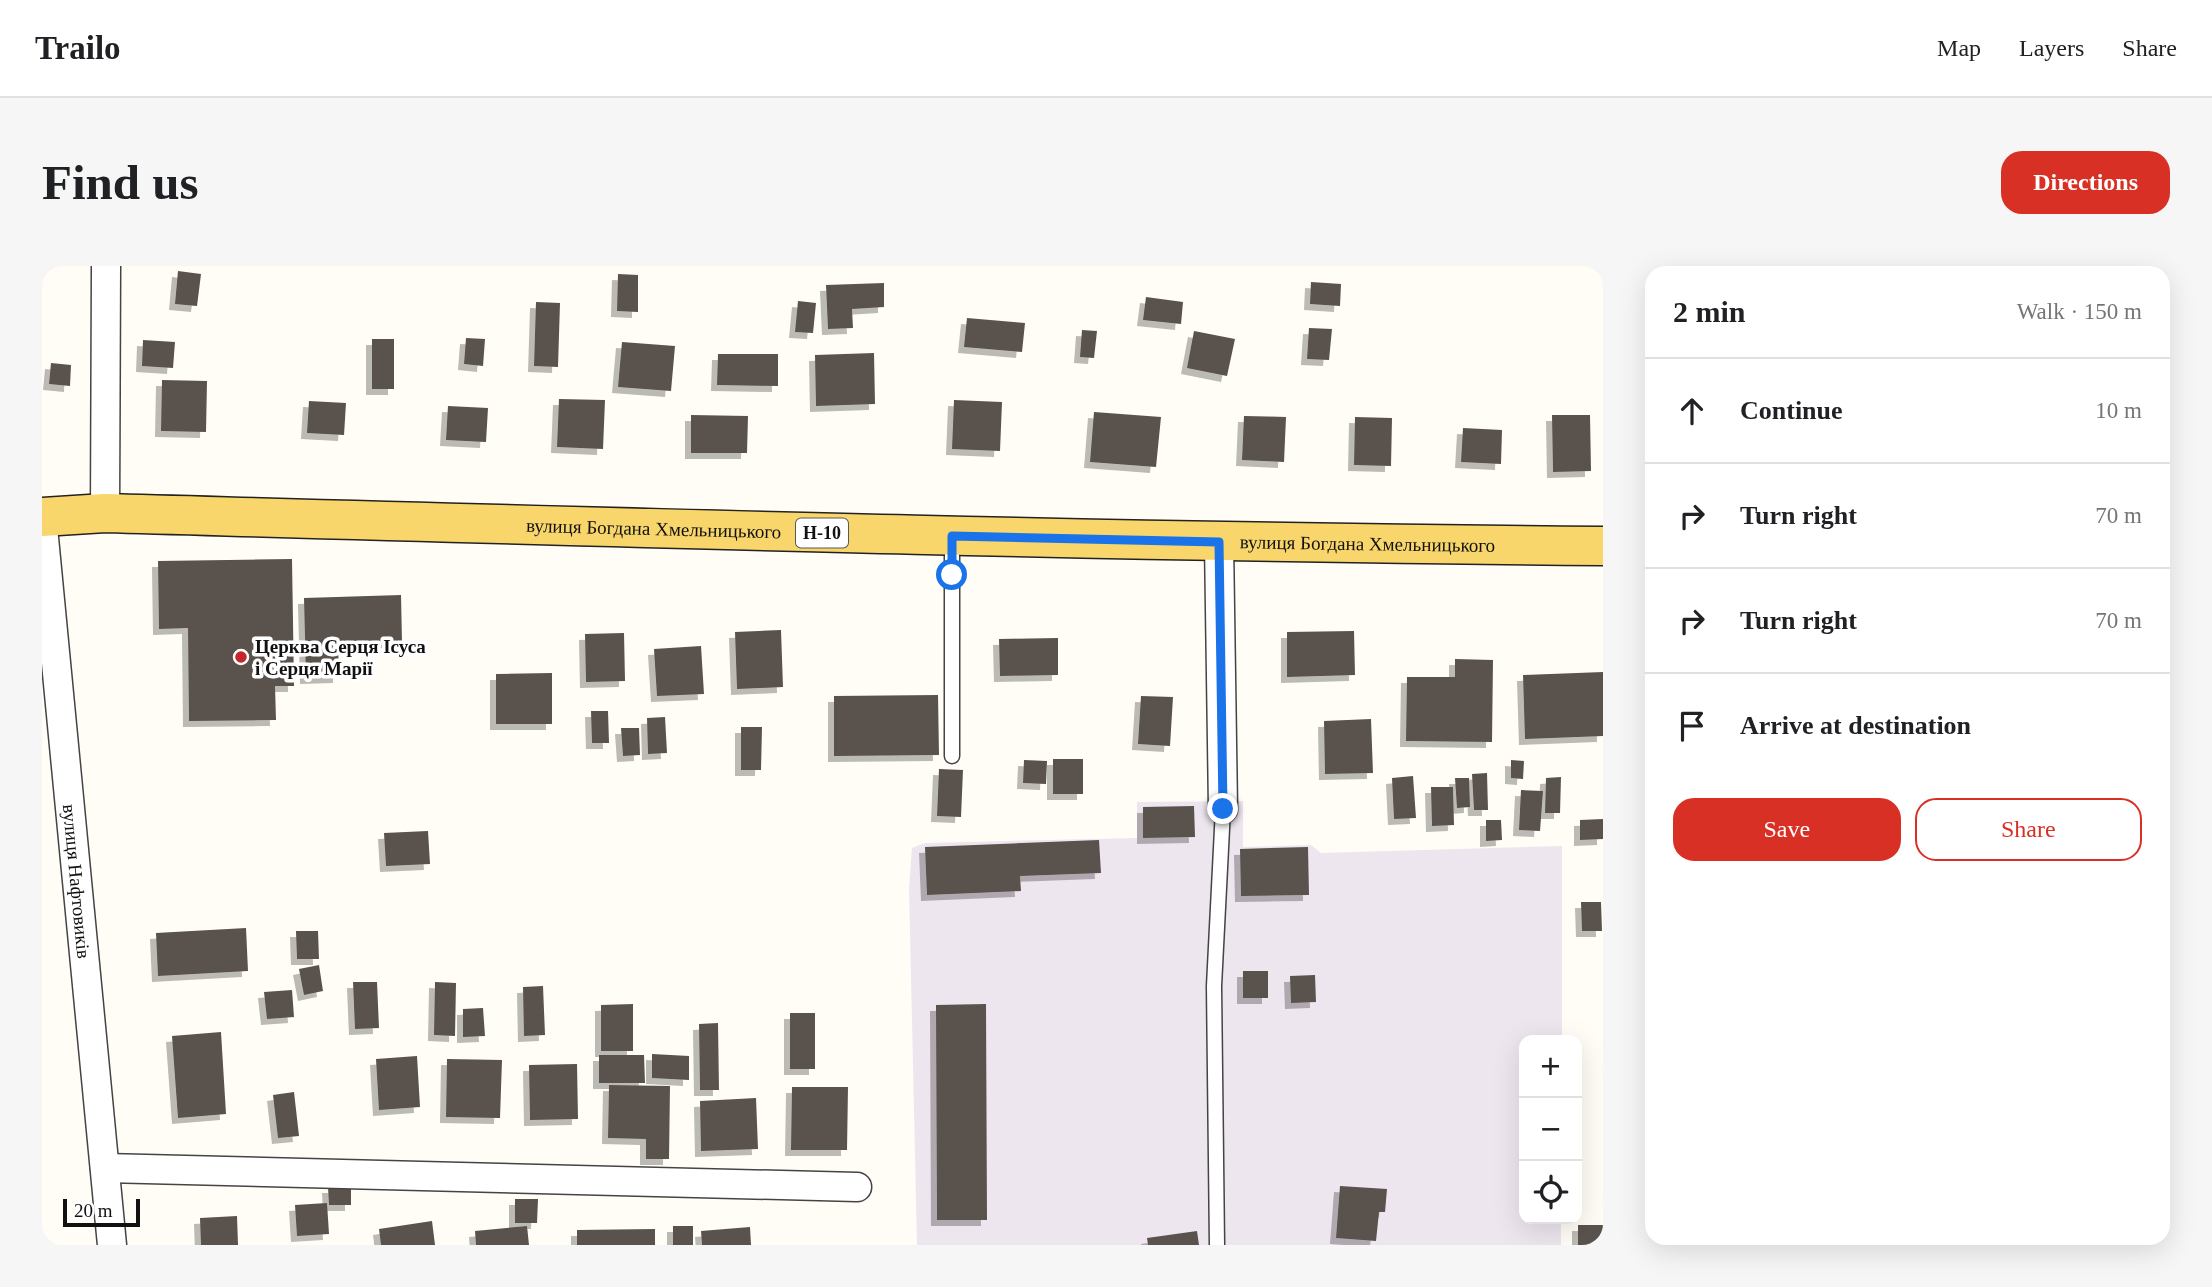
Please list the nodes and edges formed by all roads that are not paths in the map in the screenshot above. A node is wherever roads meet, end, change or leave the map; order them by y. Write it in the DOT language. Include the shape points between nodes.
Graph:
graph roads {
  1 [pos="106,266"];
  2 [pos="105,513"];
  3 [pos="42,517"];
  4 [pos="952,536"];
  5 [pos="1219,542"];
  6 [pos="1603,547"];
  7 [pos="952,756"];
  8 [pos="1223,809"];
  9 [pos="105,1168"];
  10 [pos="857,1187"];
  11 [pos="112,1245"];
  12 [pos="1217,1245"];
  1 -- 2 [label="street"];
  2 -- 3 [label="main road, вулиця Богдана Хмельницького / Н-10"];
  2 -- 4 [label="main road, вулиця Богдана Хмельницького / Н-10"];
  3 -- 9 [label="street, вулиця Нафтовиків"];
  4 -- 5 [label="main road, вулиця Богдана Хмельницького / Н-10"];
  4 -- 7 [label="lane"];
  5 -- 6 [label="main road, вулиця Богдана Хмельницького / Н-10"];
  5 -- 8 [label="street"];
  8 -- 12 [label="lane" via="1214,986"];
  9 -- 10 [label="street"];
  9 -- 11 [label="street, вулиця Нафтовиків"];
}
